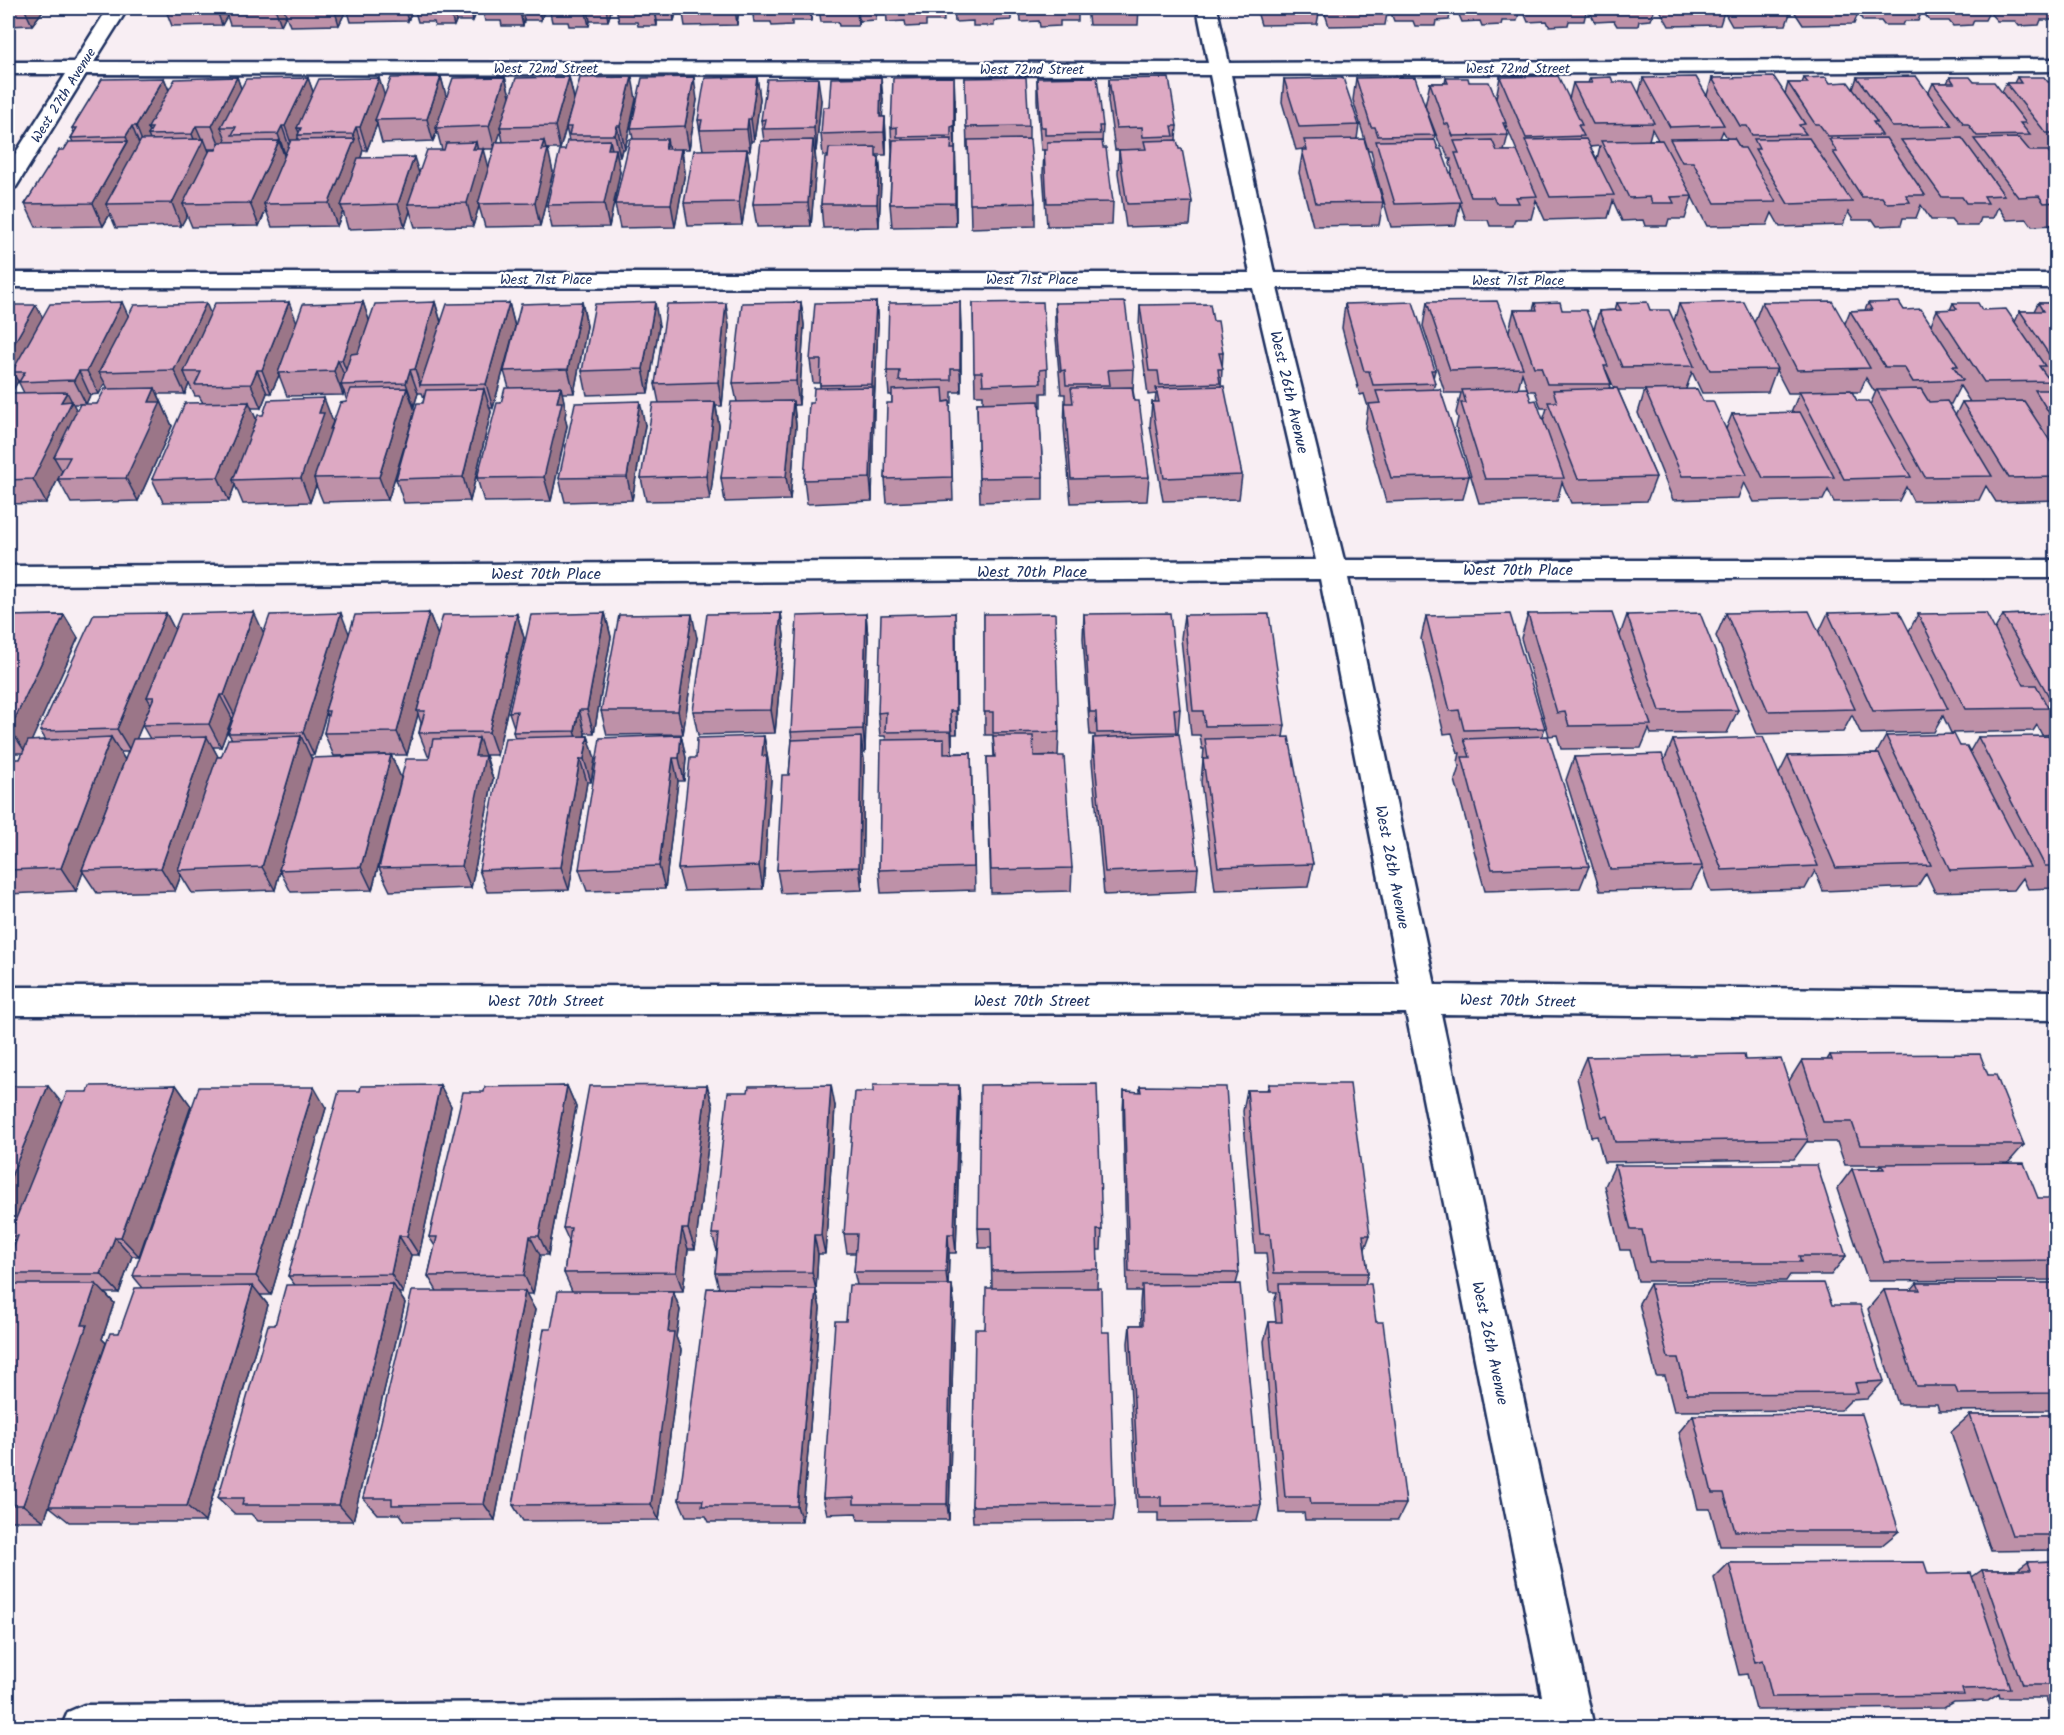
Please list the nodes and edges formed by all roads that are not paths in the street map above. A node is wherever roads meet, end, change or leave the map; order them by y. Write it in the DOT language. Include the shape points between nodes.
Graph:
graph roads {
  1 [pos="118,8"];
  2 [pos="1207,8"];
  3 [pos="2056,65"];
  4 [pos="8,68"];
  5 [pos="80,68"];
  6 [pos="1221,69"];
  7 [pos="8,182"];
  8 [pos="1263,279"];
  9 [pos="8,280"];
  10 [pos="2056,281"];
  11 [pos="1332,569"];
  12 [pos="2056,569"];
  13 [pos="8,576"];
  14 [pos="1420,999"];
  15 [pos="8,1001"];
  16 [pos="2056,1005"];
  17 [pos="1570,1723"];
  18 [pos="84,1728"];
  1 -- 5 [label="street, West 27th Avenue"];
  2 -- 6 [label="street, West 26th Avenue"];
  3 -- 6 [label="street, West 72nd Street"];
  4 -- 5 [label="street, West 72nd Street"];
  5 -- 6 [label="street, West 72nd Street"];
  5 -- 7 [label="street, West 27th Avenue"];
  6 -- 8 [label="street, West 26th Avenue"];
  8 -- 9 [label="street, West 71st Place"];
  8 -- 10 [label="street, West 71st Place"];
  8 -- 11 [label="street, West 26th Avenue"];
  11 -- 12 [label="street, West 70th Place"];
  11 -- 13 [label="street, West 70th Place"];
  11 -- 14 [label="street, West 26th Avenue"];
  14 -- 15 [label="street, West 70th Street"];
  14 -- 16 [label="street, West 70th Street"];
  14 -- 17 [label="street, West 26th Avenue"];
  17 -- 18 [label="street"];
}
